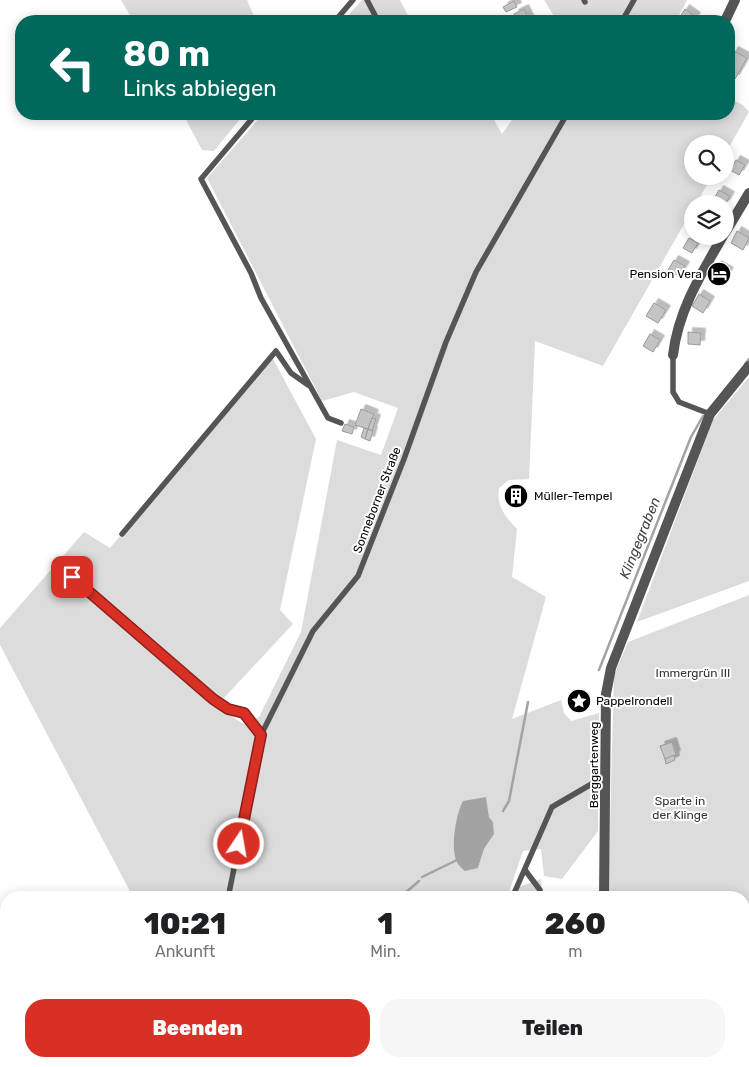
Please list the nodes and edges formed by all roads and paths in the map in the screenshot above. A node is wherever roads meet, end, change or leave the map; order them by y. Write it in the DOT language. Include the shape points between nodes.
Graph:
graph roads {
  1 [pos="353,0"];
  2 [pos="367,0"];
  3 [pos="634,0"];
  4 [pos="735,0"];
  5 [pos="340,15"];
  6 [pos="375,15"];
  7 [pos="625,15"];
  8 [pos="727,15"];
  9 [pos="251,120"];
  10 [pos="564,120"];
  11 [pos="749,194"];
  12 [pos="734,219"];
  13 [pos="718,245"];
  14 [pos="673,356"];
  15 [pos="749,366"];
  16 [pos="310,386"];
  17 [pos="710,414"];
  18 [pos="341,423"];
  19 [pos="122,534"];
  20 [pos="72,577"];
  21 [pos="261,735"];
  22 [pos="606,776"];
  23 [pos="525,870"];
  24 [pos="229,891"];
  25 [pos="515,891"];
  26 [pos="540,891"];
  27 [pos="604,891"];
  1 -- 5 [label="lane"];
  2 -- 6 [label="lane"];
  3 -- 7 [label="lane"];
  4 -- 8 [label="street"];
  9 -- 16 [label="lane" via="200,179"];
  10 -- 21 [label="lane, Sonneborner Straße" via="476,272 446,342 358,576 312,631"];
  11 -- 12 [label="street"];
  13 -- 14 [label="street" via="697,280 680,319"];
  14 -- 17 [label="lane" via="673,392 679,402"];
  15 -- 17 [label="street, Berggartenweg"];
  16 -- 18 [label="lane" via="328,418"];
  16 -- 19 [label="lane" via="291,373 276,351"];
  17 -- 22 [label="street, Berggartenweg" via="611,668 606,694"];
  20 -- 21 [label="lane" via="213,699 228,709 244,713"];
  21 -- 24 [label="lane, Sonneborner Straße"];
  22 -- 23 [label="lane" via="552,807"];
  22 -- 27 [label="street, Berggartenweg"];
  23 -- 25 [label="lane"];
  23 -- 26 [label="lane"];
}
